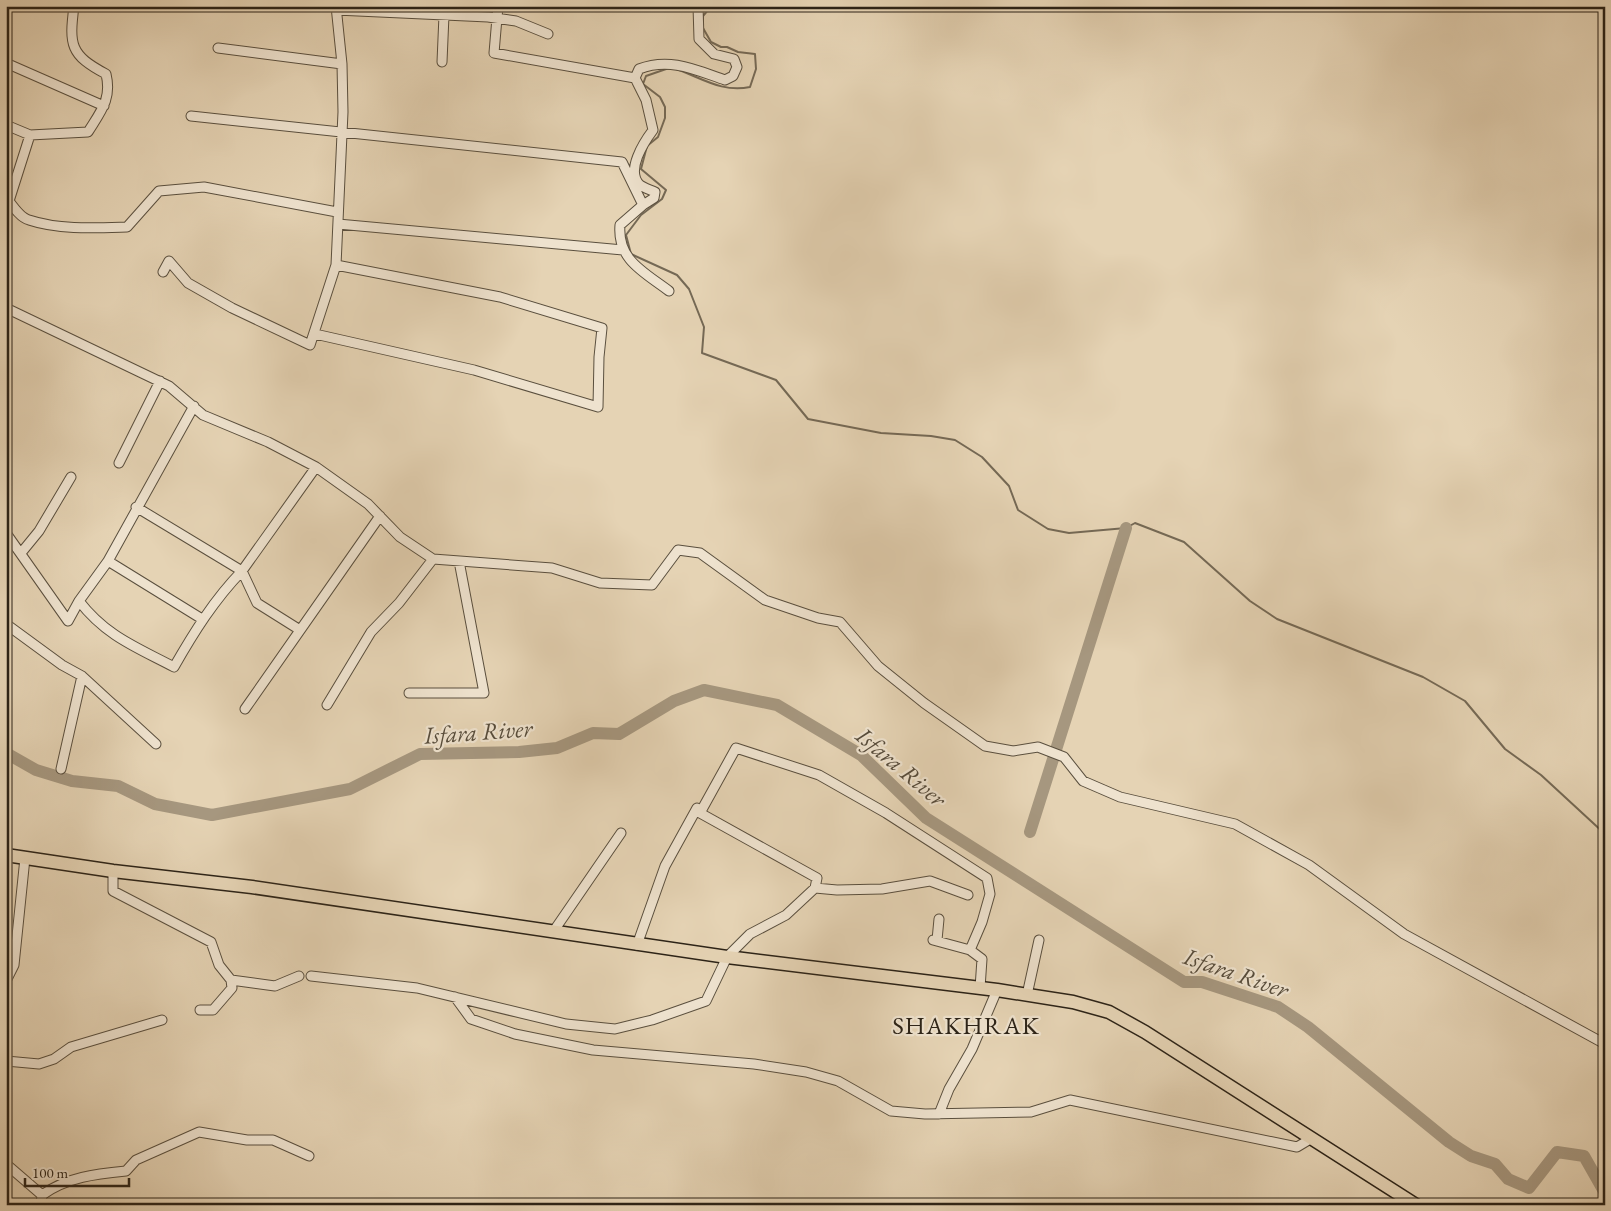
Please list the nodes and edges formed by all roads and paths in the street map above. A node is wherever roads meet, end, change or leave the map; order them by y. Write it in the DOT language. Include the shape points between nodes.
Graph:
graph roads {
  1 [pos="74,6"];
  2 [pos="498,6"];
  3 [pos="698,6"];
  4 [pos="336,8"];
  5 [pos="444,16"];
  6 [pos="496,18"];
  7 [pos="548,34"];
  8 [pos="218,48"];
  9 [pos="442,62"];
  10 [pos="6,63"];
  11 [pos="342,64"];
  12 [pos="635,78"];
  13 [pos="104,106"];
  14 [pos="191,116"];
  15 [pos="6,125"];
  16 [pos="341,133"];
  17 [pos="30,135"];
  18 [pos="8,201"];
  19 [pos="643,205"];
  20 [pos="337,212"];
  21 [pos="338,224"];
  22 [pos="623,250"];
  23 [pos="336,265"];
  24 [pos="163,272"];
  25 [pos="669,291"];
  26 [pos="8,312"];
  27 [pos="315,334"];
  28 [pos="160,381"];
  29 [pos="194,406"];
  30 [pos="119,463"];
  31 [pos="316,467"];
  32 [pos="72,477"];
  33 [pos="136,507"];
  34 [pos="380,516"];
  35 [pos="6,533"];
  36 [pos="21,553"];
  37 [pos="433,559"];
  38 [pos="108,560"];
  39 [pos="459,561"];
  40 [pos="242,571"];
  41 [pos="79,600"];
  42 [pos="202,619"];
  43 [pos="6,624"];
  44 [pos="300,630"];
  45 [pos="82,676"];
  46 [pos="409,693"];
  47 [pos="327,706"];
  48 [pos="245,709"];
  49 [pos="156,744"];
  50 [pos="61,769"];
  51 [pos="700,813"];
  52 [pos="620,833"];
  53 [pos="6,855"];
  54 [pos="25,858"];
  55 [pos="113,871"];
  56 [pos="815,888"];
  57 [pos="968,895"];
  58 [pos="938,919"];
  59 [pos="552,932"];
  60 [pos="1039,940"];
  61 [pos="637,945"];
  62 [pos="970,950"];
  63 [pos="727,957"];
  64 [pos="299,976"];
  65 [pos="311,976"];
  66 [pos="231,980"];
  67 [pos="6,981"];
  68 [pos="980,988"];
  69 [pos="997,990"];
  70 [pos="1027,995"];
  71 [pos="455,997"];
  72 [pos="200,1010"];
  73 [pos="162,1020"];
  74 [pos="1605,1044"];
  75 [pos="6,1060"];
  76 [pos="939,1114"];
  77 [pos="1312,1138"];
  78 [pos="309,1156"];
  79 [pos="6,1164"];
  80 [pos="42,1195"];
  81 [pos="41,1205"];
  82 [pos="1416,1205"];
  1 -- 13 [label="street" via="71,43 80,57 106,74 110,89"];
  2 -- 6 [label="street"];
  3 -- 12 [label="street" via="699,39 714,54 734,59 737,67 733,76 725,80 672,63 639,69"];
  4 -- 5 [label="street"];
  4 -- 11 [label="street"];
  5 -- 6 [label="street"];
  5 -- 9 [label="street"];
  6 -- 7 [label="street" via="532,26"];
  6 -- 12 [label="street" via="494,53"];
  8 -- 11 [label="street"];
  10 -- 13 [label="street"];
  11 -- 16 [label="street"];
  12 -- 19 [label="street" via="646,100 653,130 638,156 635,174 640,185 655,192 654,198"];
  13 -- 17 [label="street" via="88,132"];
  14 -- 16 [label="street"];
  15 -- 17 [label="street"];
  16 -- 19 [label="street" via="622,162"];
  16 -- 20 [label="street"];
  17 -- 18 [label="street"];
  18 -- 20 [label="street" via="27,220 67,227 127,227 159,191 204,187"];
  19 -- 22 [label="street" via="620,225 619,239"];
  20 -- 21 [label="street"];
  21 -- 22 [label="street"];
  21 -- 23 [label="street"];
  22 -- 25 [label="street" via="636,266"];
  23 -- 27 [label="street"];
  23 -- 27 [label="street" via="500,297 602,328 598,407 474,370"];
  24 -- 27 [label="street" via="169,261 188,284 232,308 310,344"];
  26 -- 28 [label="street"];
  28 -- 29 [label="street"];
  28 -- 30 [label="street"];
  29 -- 31 [label="street" via="203,415 268,442"];
  29 -- 33 [label="street"];
  31 -- 34 [label="street"];
  31 -- 40 [label="street"];
  32 -- 36 [label="street" via="39,531"];
  33 -- 38 [label="street"];
  33 -- 40 [label="street"];
  34 -- 37 [label="street" via="400,537"];
  34 -- 44 [label="street"];
  35 -- 36 [label="street"];
  36 -- 41 [label="street" via="68,621"];
  37 -- 39 [label="street"];
  37 -- 47 [label="street" via="399,603 371,632"];
  38 -- 41 [label="street"];
  38 -- 42 [label="street"];
  39 -- 46 [label="street" via="484,693"];
  39 -- 74 [label="street" via="552,568 600,583 652,586 678,550 700,553 765,600 840,622 878,666 985,746 1012,751 1038,747 1064,757 1083,781 1120,798 1236,824 1309,865 1411,938"];
  40 -- 42 [label="street"];
  40 -- 44 [label="street" via="257,603"];
  41 -- 42 [label="street" via="94,620 122,641 174,667"];
  43 -- 45 [label="street" via="62,666"];
  44 -- 48 [label="street"];
  45 -- 49 [label="street"];
  45 -- 50 [label="street"];
  51 -- 56 [label="street" via="817,878"];
  51 -- 61 [label="street" via="697,808 665,866"];
  51 -- 62 [label="street" via="736,748 819,775 886,813 987,878 990,894"];
  52 -- 59 [label="street"];
  53 -- 54 [label="main road"];
  54 -- 55 [label="main road"];
  54 -- 67 [label="street" via="14,965"];
  55 -- 59 [label="main road" via="252,887"];
  55 -- 66 [label="street" via="113,891 211,942 219,965"];
  56 -- 57 [label="street" via="882,888 930,881"];
  56 -- 63 [label="street" via="786,915 750,934"];
  58 -- 62 [label="street" via="935,940"];
  59 -- 61 [label="main road"];
  60 -- 70 [label="street"];
  61 -- 63 [label="main road"];
  62 -- 68 [label="street" via="982,960"];
  63 -- 68 [label="main road"];
  63 -- 71 [label="street" via="706,1000 652,1020 615,1029 566,1024"];
  64 -- 66 [label="street" via="275,986"];
  65 -- 71 [label="street" via="417,988"];
  66 -- 72 [label="street" via="232,988 213,1010"];
  68 -- 69 [label="main road"];
  69 -- 70 [label="main road"];
  69 -- 76 [label="street"];
  70 -- 77 [label="main road" via="1109,1012"];
  71 -- 76 [label="street" via="470,1019 515,1034 593,1050 754,1064 806,1072 838,1081 891,1110"];
  73 -- 75 [label="street" via="71,1047 54,1059 39,1064"];
  76 -- 77 [label="street" via="1031,1112 1070,1100 1296,1147"];
  77 -- 82 [label="main road"];
  78 -- 80 [label="street" via="273,1140 247,1140 199,1132 136,1160 126,1171 90,1174 54,1186"];
  79 -- 80 [label="street"];
  80 -- 81 [label="street"];
}
